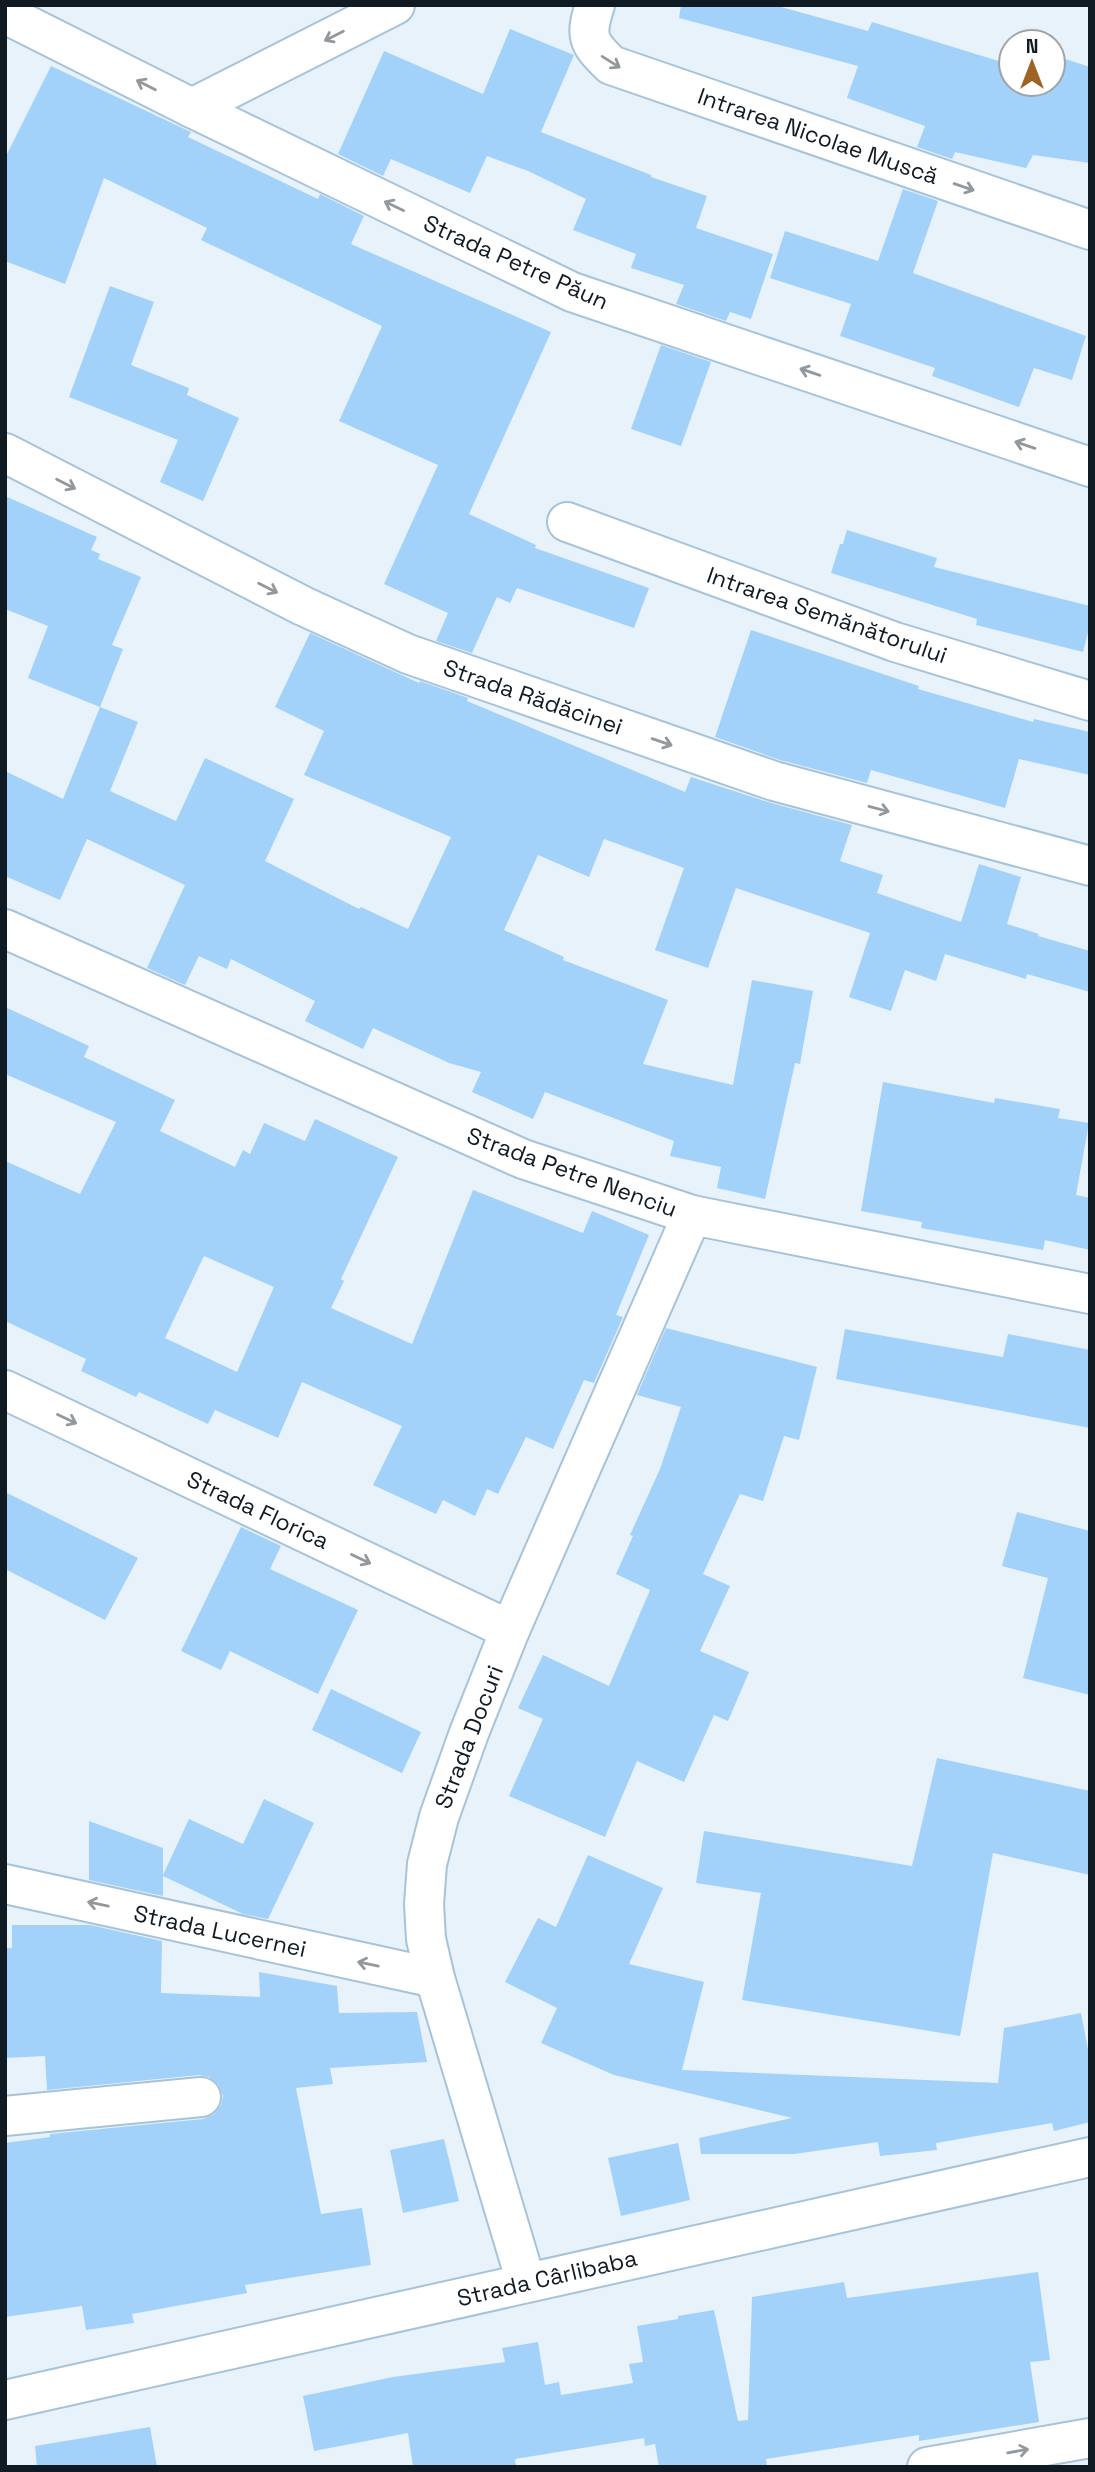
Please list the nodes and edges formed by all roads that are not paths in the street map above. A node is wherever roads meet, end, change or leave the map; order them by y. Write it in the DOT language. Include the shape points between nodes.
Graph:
graph roads {
  1 [pos="395,5"];
  2 [pos="595,5"];
  3 [pos="5,14"];
  4 [pos="192,108"];
  5 [pos="1090,230"];
  6 [pos="5,453"];
  7 [pos="1090,467"];
  8 [pos="567,522"];
  9 [pos="1090,701"];
  10 [pos="1090,866"];
  11 [pos="5,929"];
  12 [pos="692,1215"];
  13 [pos="1090,1294"];
  14 [pos="5,1390"];
  15 [pos="510,1630"];
  16 [pos="5,1884"];
  17 [pos="435,1978"];
  18 [pos="201,2097"];
  19 [pos="5,2116"];
  20 [pos="1090,2157"];
  21 [pos="526,2282"];
  22 [pos="5,2400"];
  23 [pos="1090,2438"];
  24 [pos="927,2467"];
  1 -- 4 [label="street, one-way"];
  2 -- 5 [label="street, Intrarea Nicolae Muscă, one-way" via="587,29 594,50 611,65"];
  4 -- 3 [label="street, Strada Petre Păun, one-way"];
  7 -- 4 [label="street, Strada Petre Păun, one-way" via="572,292"];
  6 -- 10 [label="street, Strada Rădăcinei, one-way" via="303,606 408,654 774,780"];
  8 -- 9 [label="street, Intrarea Semănătorului" via="895,642"];
  11 -- 12 [label="street, Strada Petre Nenciu" via="523,1159"];
  12 -- 13 [label="street, Strada Petre Nenciu"];
  12 -- 15 [label="street, Strada Docuri"];
  14 -- 15 [label="street, Strada Florica, one-way"];
  15 -- 17 [label="street, Strada Docuri" via="439,1817 427,1864 426,1938"];
  17 -- 16 [label="street, Strada Lucernei, one-way"];
  17 -- 21 [label="street, Strada Docuri"];
  18 -- 19 [label="street"];
  20 -- 21 [label="street, Strada Cârlibaba"];
  21 -- 22 [label="street, Strada Cârlibaba"];
  24 -- 23 [label="street, one-way"];
}
